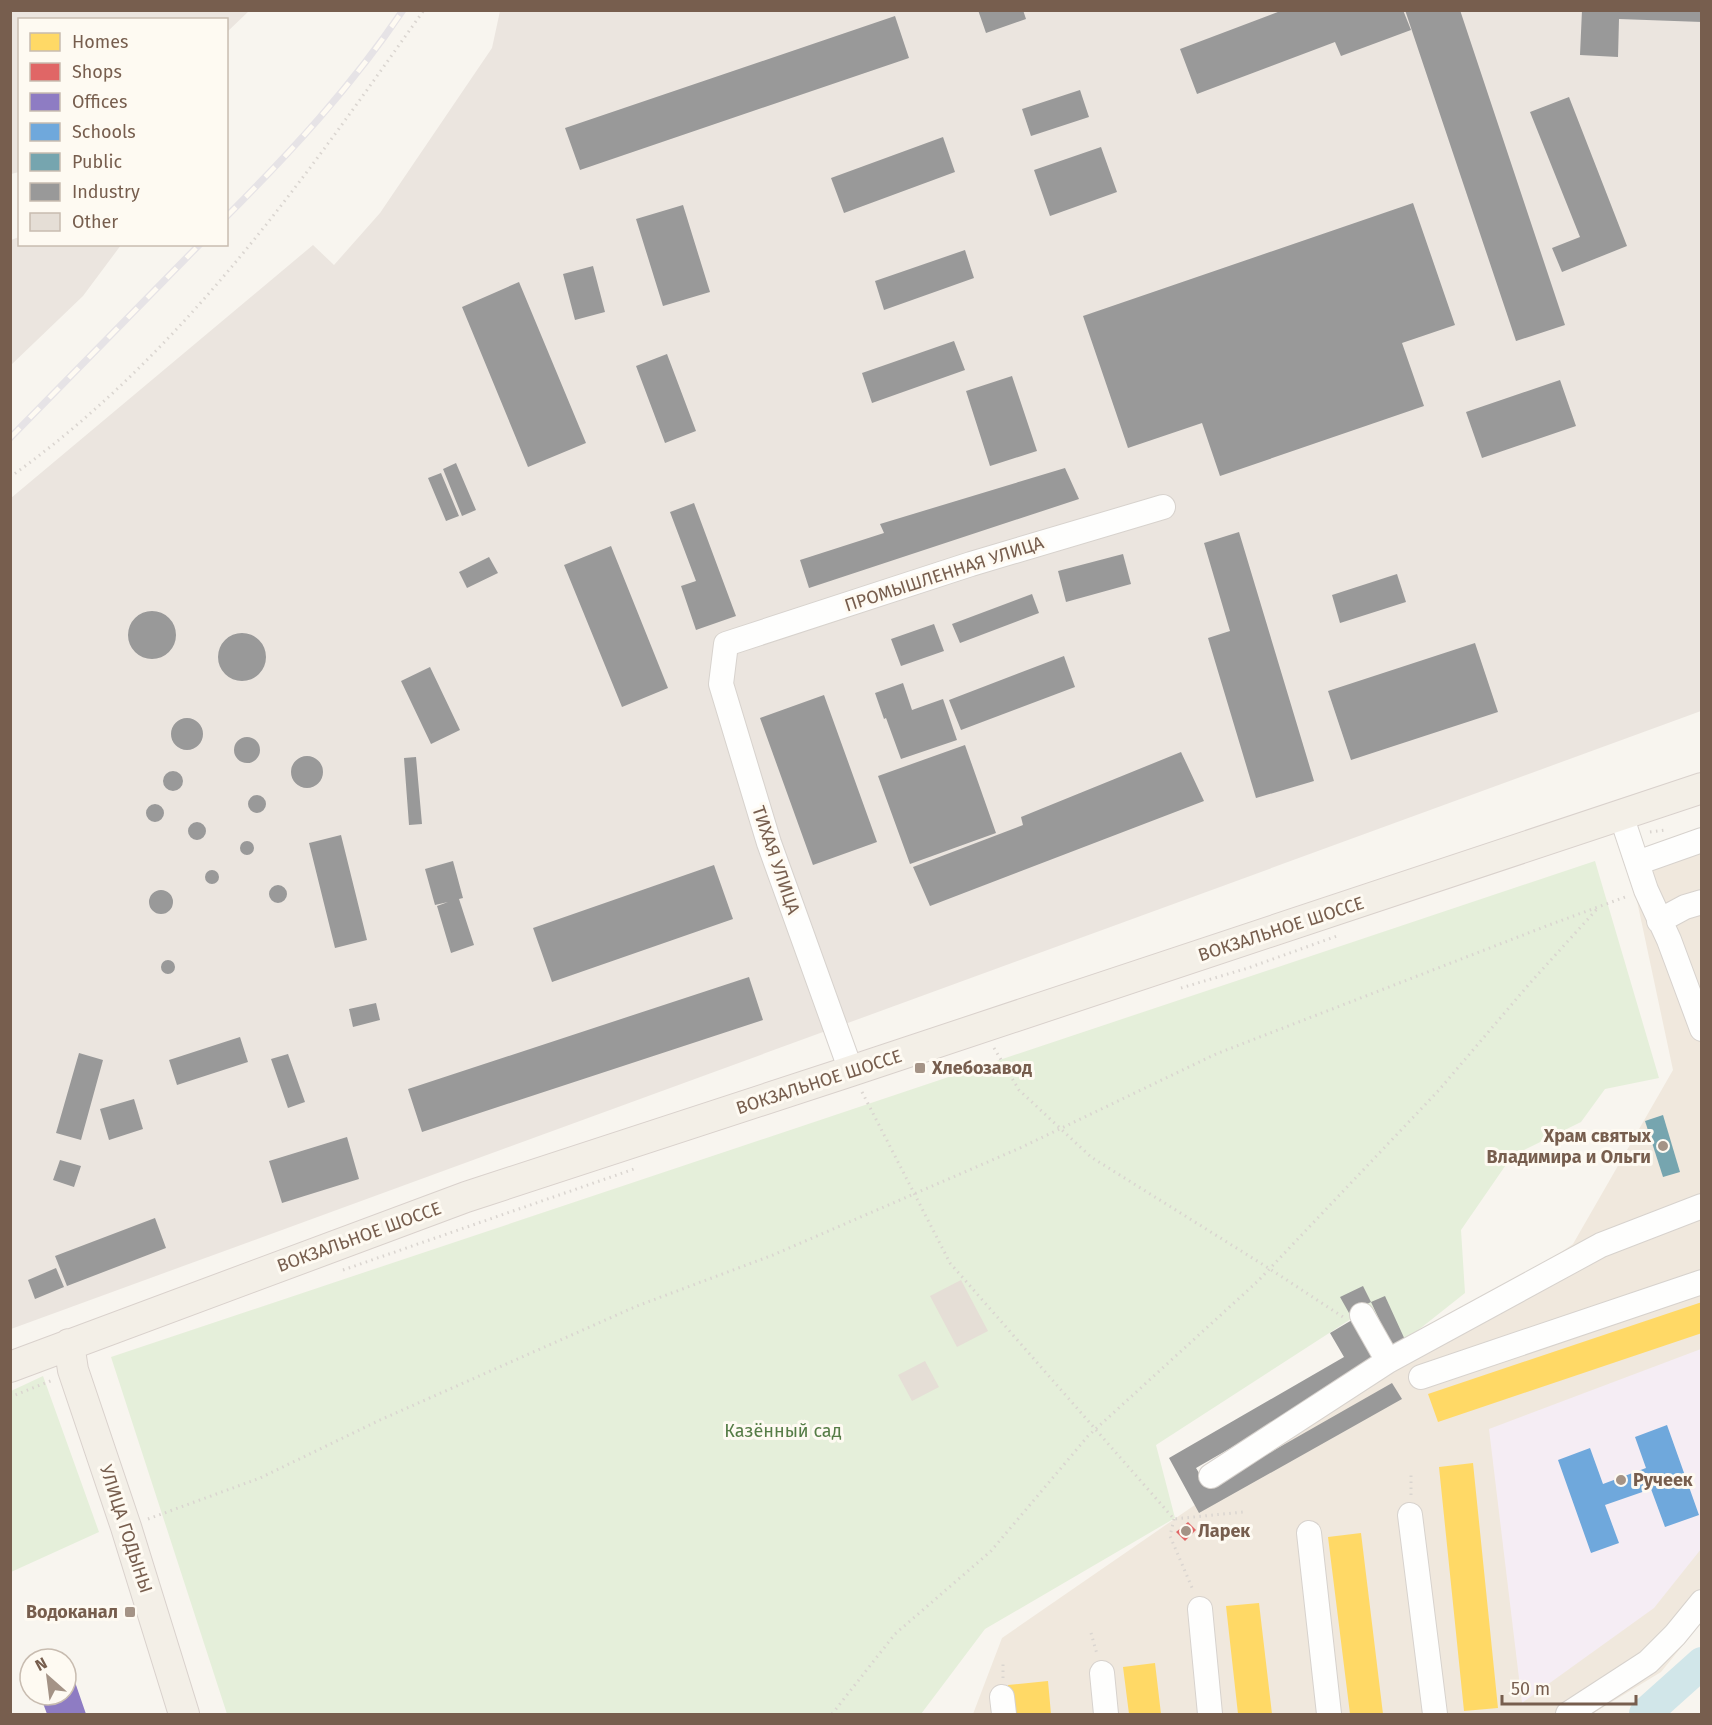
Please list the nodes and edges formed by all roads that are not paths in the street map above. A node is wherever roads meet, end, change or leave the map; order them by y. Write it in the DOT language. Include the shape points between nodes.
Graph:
graph roads {
  1 [pos="1163,507"];
  2 [pos="726,644"];
  3 [pos="1701,788"];
  4 [pos="1624,825"];
  5 [pos="1701,840"];
  6 [pos="1637,863"];
  7 [pos="1701,902"];
  8 [pos="1659,921"];
  9 [pos="1701,1029"];
  10 [pos="862,1084"];
  11 [pos="1701,1206"];
  12 [pos="1701,1282"];
  13 [pos="1362,1315"];
  14 [pos="71,1357"];
  15 [pos="1388,1361"];
  16 [pos="10,1367"];
  17 [pos="1421,1377"];
  18 [pos="1211,1476"];
  19 [pos="1410,1515"];
  20 [pos="1309,1533"];
  21 [pos="1701,1602"];
  22 [pos="1200,1609"];
  23 [pos="1102,1673"];
  24 [pos="184,1714"];
  25 [pos="1106,1714"];
  26 [pos="1210,1714"];
  27 [pos="1329,1714"];
  28 [pos="1435,1714"];
  29 [pos="1569,1714"];
  1 -- 2 [label="street, ПРОМЫШЛЕННАЯ УЛИЦА" via="971,564"];
  2 -- 10 [label="street, ТИХАЯ УЛИЦА" via="721,684 769,843"];
  3 -- 4 [label="main road, ВОКЗАЛЬНОЕ ШОССЕ"];
  4 -- 6 [label="street"];
  4 -- 10 [label="main road, ВОКЗАЛЬНОЕ ШОССЕ"];
  5 -- 6 [label="street"];
  6 -- 8 [label="street"];
  7 -- 8 [label="street"];
  8 -- 9 [label="street"];
  10 -- 14 [label="main road, ВОКЗАЛЬНОЕ ШОССЕ" via="466,1197"];
  11 -- 15 [label="street" via="1601,1245"];
  12 -- 17 [label="street"];
  13 -- 15 [label="street"];
  14 -- 16 [label="main road, ВОКЗАЛЬНОЕ ШОССЕ"];
  14 -- 24 [label="main road, УЛИЦА ГОДЫНЫ"];
  15 -- 18 [label="street"];
  19 -- 28 [label="street"];
  20 -- 27 [label="street"];
  21 -- 29 [label="street" via="1648,1662"];
  22 -- 26 [label="street"];
  23 -- 25 [label="street"];
}
